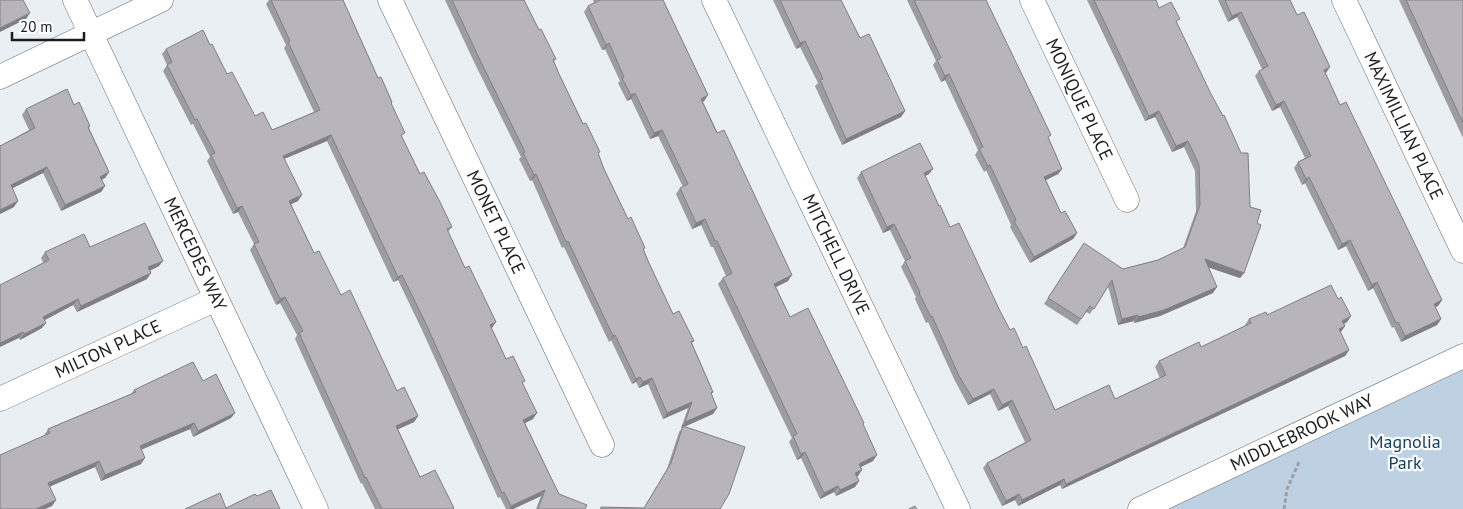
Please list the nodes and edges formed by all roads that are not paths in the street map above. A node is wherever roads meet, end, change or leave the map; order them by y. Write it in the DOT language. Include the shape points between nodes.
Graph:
graph roads {
  1 [pos="75,0"];
  2 [pos="161,0"];
  3 [pos="390,0"];
  4 [pos="714,0"];
  5 [pos="1032,0"];
  6 [pos="1344,0"];
  7 [pos="91,34"];
  8 [pos="0,77"];
  9 [pos="1127,200"];
  10 [pos="1463,251"];
  11 [pos="216,299"];
  12 [pos="1463,356"];
  13 [pos="0,400"];
  14 [pos="602,445"];
  15 [pos="316,509"];
  16 [pos="958,509"];
  17 [pos="1140,509"];
  1 -- 7 [label="street, MERCEDES WAY"];
  2 -- 7 [label="street"];
  3 -- 14 [label="street, MONET PLACE"];
  4 -- 16 [label="street, MITCHELL DRIVE"];
  5 -- 9 [label="street, MONIQUE PLACE"];
  6 -- 10 [label="street, MAXIMILLIAN PLACE"];
  7 -- 8 [label="street"];
  7 -- 11 [label="street, MERCEDES WAY"];
  11 -- 13 [label="street, MILTON PLACE"];
  11 -- 15 [label="street, MERCEDES WAY"];
  12 -- 17 [label="street, MIDDLEBROOK WAY"];
}
